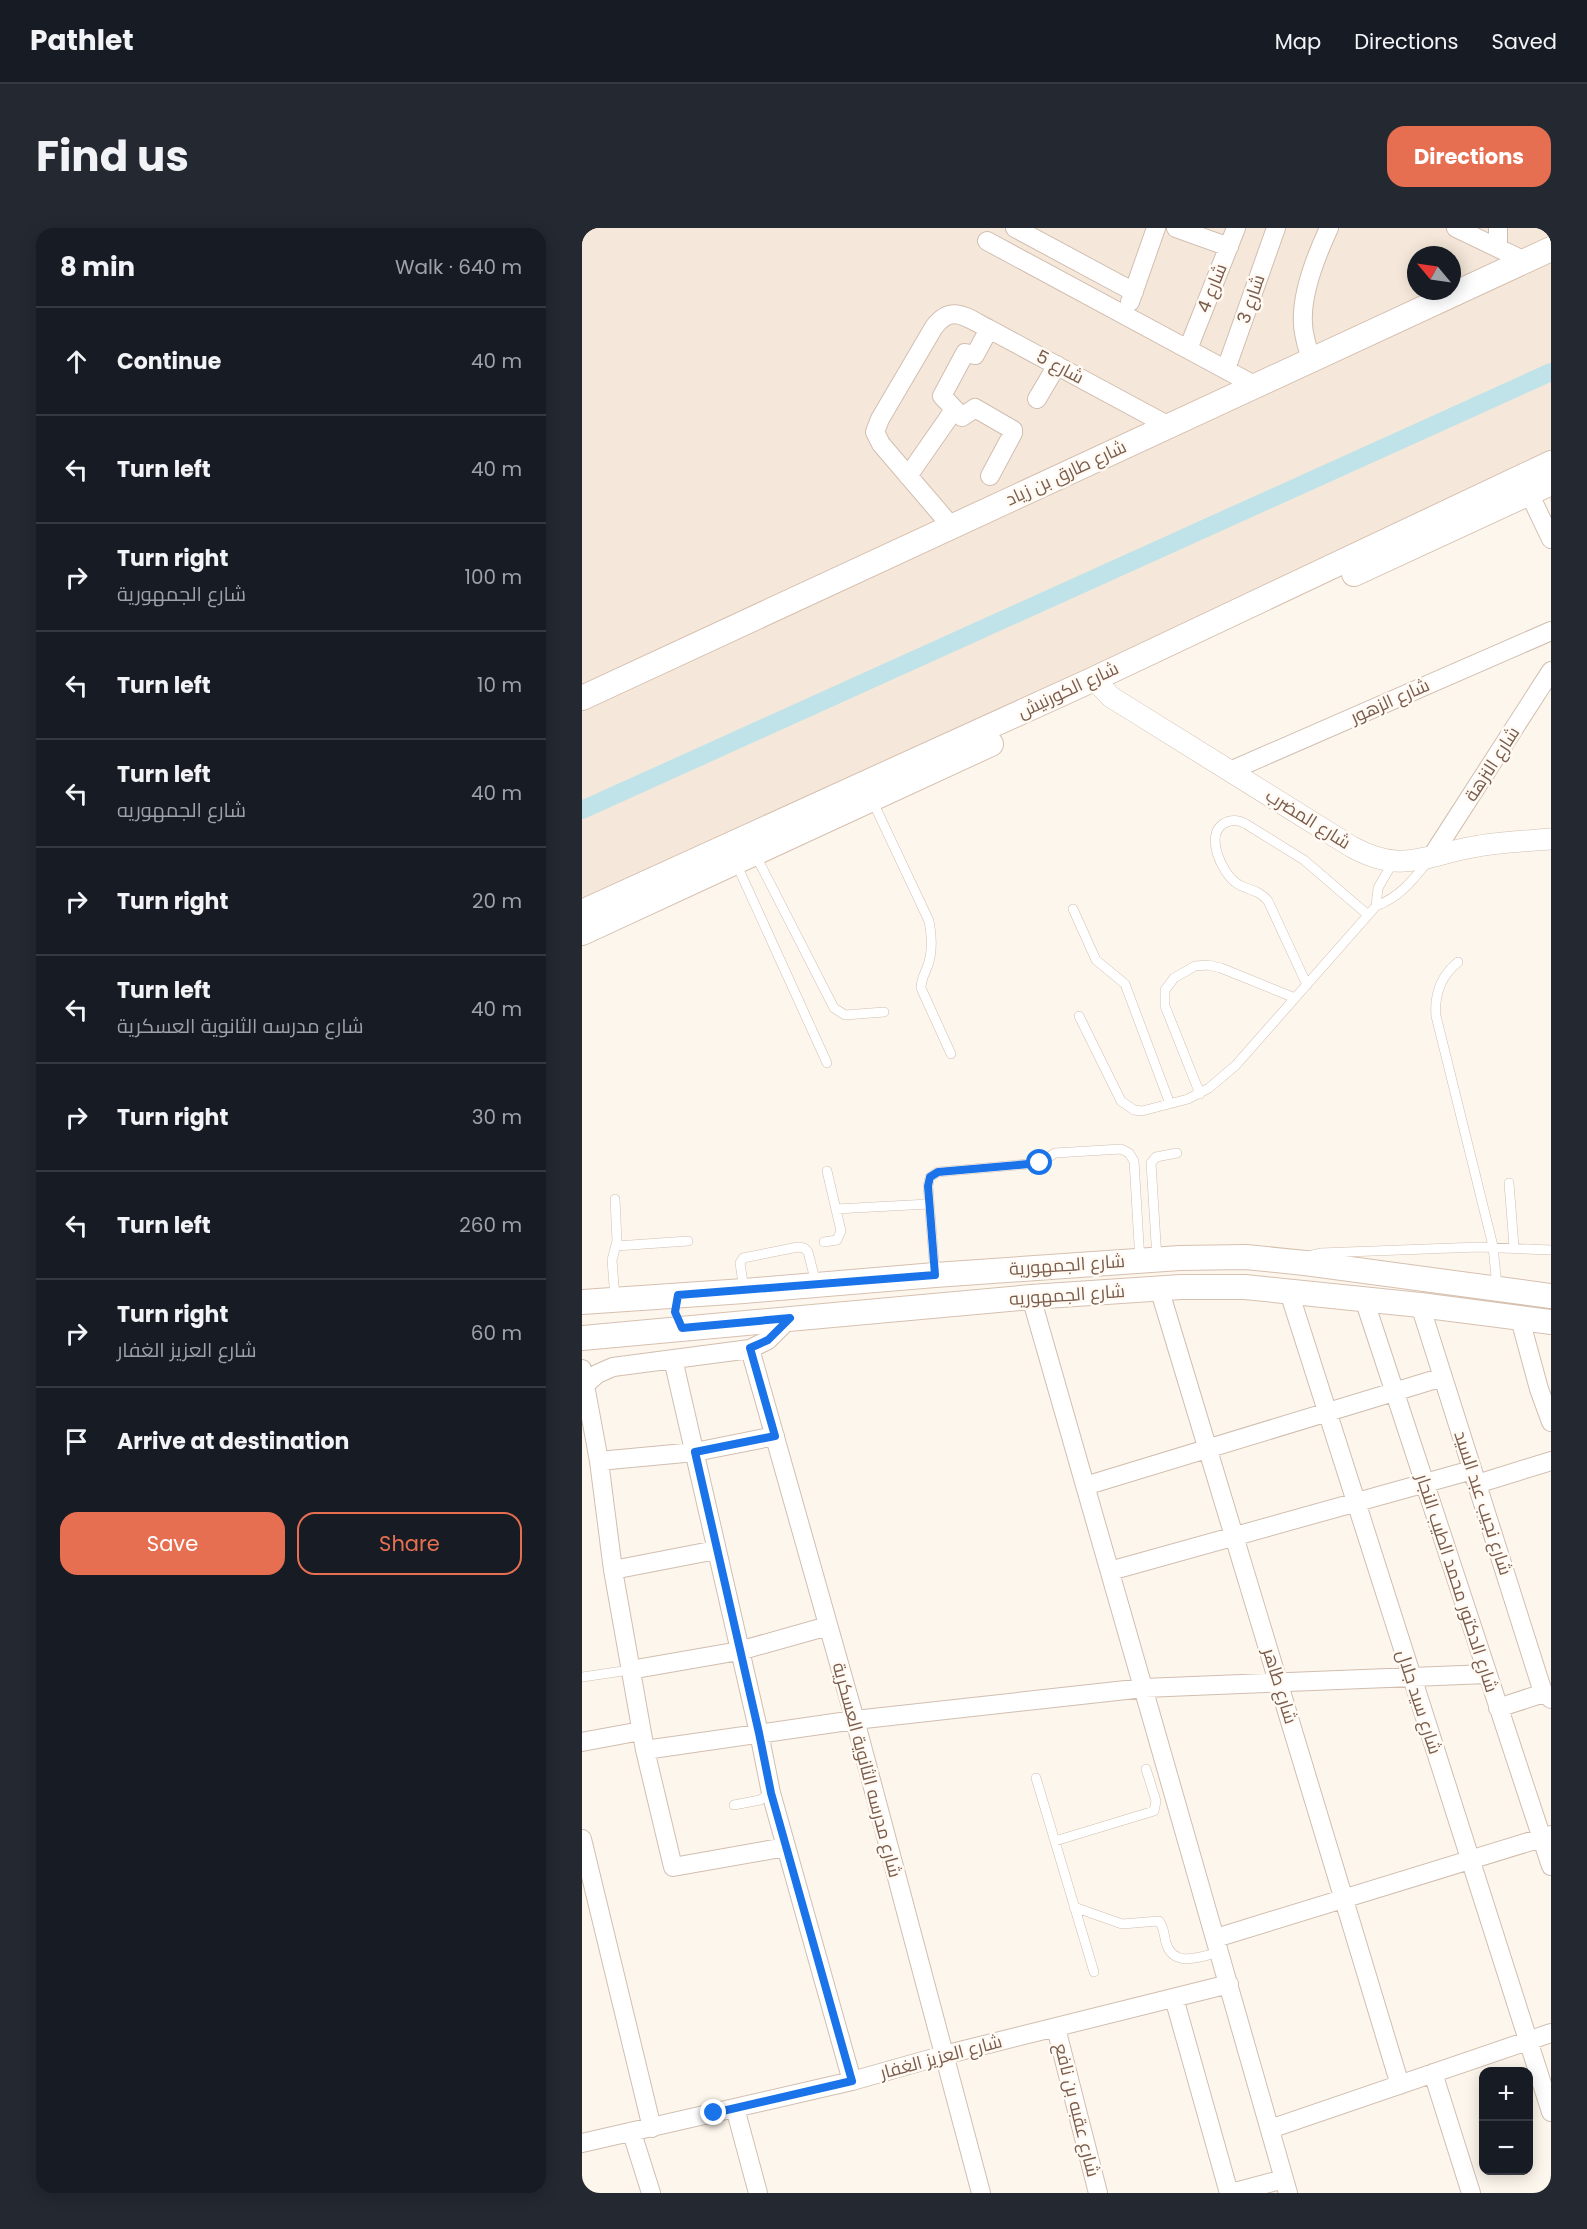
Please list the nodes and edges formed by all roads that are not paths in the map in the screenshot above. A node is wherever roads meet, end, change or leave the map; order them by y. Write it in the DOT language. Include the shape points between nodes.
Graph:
graph roads {
  1 [pos="1015,228"];
  2 [pos="1156,228"];
  3 [pos="1176,228"];
  4 [pos="1236,228"];
  5 [pos="1276,228"];
  6 [pos="1329,228"];
  7 [pos="1456,228"];
  8 [pos="1498,228"];
  9 [pos="987,241"];
  10 [pos="1229,247"];
  11 [pos="1498,248"];
  12 [pos="1551,249"];
  13 [pos="1525,261"];
  14 [pos="1134,292"];
  15 [pos="1126,315"];
  16 [pos="989,329"];
  17 [pos="1188,349"];
  18 [pos="1311,360"];
  19 [pos="1056,365"];
  20 [pos="1226,369"];
  21 [pos="1256,386"];
  22 [pos="1037,399"];
  23 [pos="954,410"];
  24 [pos="1169,426"];
  25 [pos="1551,463"];
  26 [pos="908,476"];
  27 [pos="990,476"];
  28 [pos="1551,483"];
  29 [pos="1529,493"];
  30 [pos="952,527"];
  31 [pos="1551,539"];
  32 [pos="1551,630"];
  33 [pos="1551,671"];
  34 [pos="1099,684"];
  35 [pos="582,698"];
  36 [pos="1230,771"];
  37 [pos="872,800"];
  38 [pos="1551,839"];
  39 [pos="1432,856"];
  40 [pos="745,858"];
  41 [pos="1393,862"];
  42 [pos="1376,906"];
  43 [pos="1073,909"];
  44 [pos="582,912"];
  45 [pos="1368,915"];
  46 [pos="582,933"];
  47 [pos="1458,962"];
  48 [pos="1307,985"];
  49 [pos="1295,998"];
  50 [pos="884,1012"];
  51 [pos="1079,1016"];
  52 [pos="951,1054"];
  53 [pos="827,1063"];
  54 [pos="1200,1094"];
  55 [pos="1170,1104"];
  56 [pos="1177,1153"];
  57 [pos="827,1171"];
  58 [pos="1509,1184"];
  59 [pos="615,1199"];
  60 [pos="929,1204"];
  61 [pos="836,1209"];
  62 [pos="688,1241"];
  63 [pos="824,1242"];
  64 [pos="616,1246"];
  65 [pos="1493,1246"];
  66 [pos="1514,1247"];
  67 [pos="1551,1250"];
  68 [pos="1148,1260"];
  69 [pos="1401,1262"];
  70 [pos="935,1275"];
  71 [pos="816,1285"];
  72 [pos="1159,1288"];
  73 [pos="1497,1290"];
  74 [pos="744,1291"];
  75 [pos="1289,1292"];
  76 [pos="678,1295"];
  77 [pos="1551,1296"];
  78 [pos="1031,1297"];
  79 [pos="639,1298"];
  80 [pos="615,1299"];
  81 [pos="1364,1299"];
  82 [pos="582,1302"];
  83 [pos="1419,1305"];
  84 [pos="790,1318"];
  85 [pos="1520,1319"];
  86 [pos="1551,1322"];
  87 [pos="682,1328"];
  88 [pos="644,1332"];
  89 [pos="582,1338"];
  90 [pos="750,1348"];
  91 [pos="673,1359"];
  92 [pos="584,1376"];
  93 [pos="1443,1377"];
  94 [pos="1395,1392"];
  95 [pos="1327,1413"];
  96 [pos="1551,1422"];
  97 [pos="775,1436"];
  98 [pos="1208,1449"];
  99 [pos="695,1452"];
  100 [pos="599,1461"];
  101 [pos="1551,1461"];
  102 [pos="1475,1477"];
  103 [pos="1424,1484"];
  104 [pos="1085,1486"];
  105 [pos="1355,1503"];
  106 [pos="1234,1537"];
  107 [pos="716,1550"];
  108 [pos="613,1570"];
  109 [pos="1110,1571"];
  110 [pos="828,1626"];
  111 [pos="739,1652"];
  112 [pos="630,1670"];
  113 [pos="1487,1674"];
  114 [pos="582,1677"];
  115 [pos="1411,1677"];
  116 [pos="1279,1683"];
  117 [pos="1144,1688"];
  118 [pos="1547,1696"];
  119 [pos="1498,1708"];
  120 [pos="855,1720"];
  121 [pos="641,1731"];
  122 [pos="759,1733"];
  123 [pos="582,1742"];
  124 [pos="645,1750"];
  125 [pos="1146,1769"];
  126 [pos="1036,1778"];
  127 [pos="1170,1779"];
  128 [pos="1151,1785"];
  129 [pos="771,1793"];
  130 [pos="734,1805"];
  131 [pos="1546,1836"];
  132 [pos="582,1839"];
  133 [pos="1055,1841"];
  134 [pos="786,1847"];
  135 [pos="1470,1860"];
  136 [pos="1551,1866"];
  137 [pos="1343,1899"];
  138 [pos="1074,1907"];
  139 [pos="1218,1945"];
  140 [pos="1094,1972"];
  141 [pos="1229,1984"];
  142 [pos="1174,1998"];
  143 [pos="1056,2028"];
  144 [pos="1551,2033"];
  145 [pos="1528,2041"];
  146 [pos="944,2055"];
  147 [pos="1433,2073"];
  148 [pos="852,2081"];
  149 [pos="1400,2085"];
  150 [pos="735,2108"];
  151 [pos="1551,2112"];
  152 [pos="652,2128"];
  153 [pos="1270,2129"];
  154 [pos="632,2133"];
  155 [pos="582,2143"];
  156 [pos="1286,2186"];
  157 [pos="651,2193"];
  158 [pos="758,2193"];
  159 [pos="981,2193"];
  160 [pos="1098,2193"];
  161 [pos="1230,2193"];
  162 [pos="1471,2193"];
  1 -- 14 [label="street"];
  2 -- 14 [label="street"];
  3 -- 10 [label="street"];
  4 -- 10 [label="street, شارع 4"];
  5 -- 20 [label="street, شارع 3"];
  6 -- 18 [label="street" via="1315,258 1303,313"];
  7 -- 11 [label="street"];
  8 -- 11 [label="street"];
  9 -- 15 [label="street"];
  10 -- 17 [label="street, شارع 4"];
  11 -- 13 [label="street"];
  12 -- 13 [label="main road, شارع طارق بن زياد"];
  13 -- 18 [label="main road, شارع طارق بن زياد"];
  14 -- 15 [label="street"];
  15 -- 17 [label="street"];
  16 -- 19 [label="street, شارع 5"];
  16 -- 23 [label="street" via="975,355 965,353 943,395"];
  16 -- 26 [label="street, شارع 5" via="961,315 949,313 941,318 876,426 877,438"];
  17 -- 20 [label="street"];
  18 -- 21 [label="main road, شارع طارق بن زياد"];
  19 -- 22 [label="street"];
  19 -- 24 [label="street, شارع 5"];
  20 -- 21 [label="street"];
  21 -- 24 [label="main road, شارع طارق بن زياد"];
  23 -- 26 [label="street"];
  23 -- 27 [label="street" via="963,417 975,408 1013,430"];
  24 -- 30 [label="main road, شارع طارق بن زياد"];
  25 -- 34 [label="main road, شارع الكورنيش"];
  26 -- 30 [label="street"];
  28 -- 29 [label="main road, شارع الكورنيش"];
  29 -- 31 [label="street"];
  29 -- 34 [label="main road, شارع الكورنيش"];
  30 -- 35 [label="main road, شارع طارق بن زياد"];
  32 -- 36 [label="street, شارع الزهور"];
  33 -- 39 [label="street, شارع النزهة"];
  34 -- 36 [label="street, شارع المضرب"];
  34 -- 37 [label="main road, شارع الكورنيش"];
  34 -- 44 [label="main road, شارع الكورنيش"];
  36 -- 41 [label="street, شارع المضرب" via="1352,847"];
  37 -- 40 [label="main road, شارع الكورنيش"];
  37 -- 52 [label="lane" via="929,921 931,953 921,988"];
  38 -- 39 [label="street, شارع المضرب" via="1512,841"];
  39 -- 41 [label="street, شارع المضرب"];
  39 -- 42 [label="lane" via="1401,893"];
  40 -- 46 [label="main road, شارع الكورنيش"];
  40 -- 50 [label="lane" via="834,1008 845,1015"];
  40 -- 53 [label="lane"];
  41 -- 42 [label="lane" via="1378,888"];
  42 -- 45 [label="lane"];
  43 -- 55 [label="lane" via="1099,965 1125,984"];
  45 -- 48 [label="lane"];
  45 -- 48 [label="lane" via="1285,848 1239,820 1222,824 1214,839 1215,847 1229,875 1237,884 1257,891 1268,901"];
  47 -- 65 [label="lane" via="1442,980 1435,1003 1436,1016"];
  48 -- 49 [label="lane"];
  49 -- 54 [label="lane" via="1236,1065"];
  49 -- 54 [label="lane" via="1215,966 1195,966 1169,983 1165,1006"];
  51 -- 55 [label="lane" via="1127,1107 1142,1111"];
  54 -- 55 [label="lane"];
  56 -- 68 [label="lane" via="1156,1157 1151,1163"];
  57 -- 61 [label="lane"];
  58 -- 66 [label="lane"];
  59 -- 64 [label="lane"];
  60 -- 61 [label="lane"];
  60 -- 68 [label="lane" via="928,1182 938,1172 1040,1163 1055,1153 1125,1150 1134,1161"];
  60 -- 70 [label="lane"];
  61 -- 63 [label="lane" via="841,1234 837,1240"];
  62 -- 64 [label="lane"];
  64 -- 80 [label="lane" via="612,1260"];
  65 -- 66 [label="lane"];
  65 -- 69 [label="lane"];
  65 -- 73 [label="lane"];
  66 -- 67 [label="lane"];
  68 -- 69 [label="main road, شارع الجمهورية" via="1246,1257 1292,1262"];
  68 -- 70 [label="main road, شارع الجمهورية"];
  69 -- 73 [label="main road, شارع الجمهورية"];
  70 -- 71 [label="main road, شارع الجمهورية"];
  71 -- 74 [label="main road, شارع الجمهورية"];
  71 -- 74 [label="lane" via="808,1252 798,1247 743,1258 740,1263"];
  72 -- 75 [label="main road, شارع الجمهوريه" via="1245,1287"];
  72 -- 78 [label="main road, شارع الجمهوريه"];
  72 -- 98 [label="street, شارع طاهر"];
  73 -- 77 [label="main road, شارع الجمهورية"];
  74 -- 76 [label="main road, شارع الجمهورية"];
  75 -- 81 [label="main road, شارع الجمهوريه"];
  75 -- 95 [label="street, شارع سيد جلال"];
  76 -- 79 [label="main road, شارع الجمهورية"];
  76 -- 87 [label="main road" via="675,1312"];
  78 -- 84 [label="main road, شارع الجمهوريه"];
  78 -- 104 [label="street"];
  79 -- 80 [label="main road, شارع الجمهورية"];
  79 -- 88 [label="main road" via="645,1314"];
  80 -- 82 [label="main road, شارع الجمهورية"];
  81 -- 83 [label="main road, شارع الجمهوريه"];
  81 -- 94 [label="street, شارع الدكتور محمد الطيب النجار"];
  83 -- 85 [label="main road, شارع الجمهوريه"];
  83 -- 93 [label="street, شارع نجيب عبد السيد"];
  84 -- 87 [label="main road, شارع الجمهوريه"];
  84 -- 90 [label="street" via="768,1340"];
  85 -- 86 [label="main road, شارع الجمهوريه"];
  85 -- 96 [label="street"];
  87 -- 88 [label="main road, شارع الجمهوريه"];
  88 -- 89 [label="main road, شارع الجمهوريه"];
  90 -- 91 [label="street"];
  90 -- 97 [label="street, شارع مدرسه الثانوية العسكرية"];
  91 -- 92 [label="street" via="613,1367"];
  91 -- 99 [label="street"];
  92 -- 100 [label="street"];
  93 -- 94 [label="street"];
  93 -- 102 [label="street, شارع نجيب عبد السيد"];
  94 -- 95 [label="street"];
  94 -- 103 [label="street, شارع الدكتور محمد الطيب النجار"];
  95 -- 98 [label="street"];
  95 -- 105 [label="street, شارع سيد جلال"];
  97 -- 99 [label="street"];
  97 -- 110 [label="street, شارع مدرسه الثانوية العسكرية"];
  98 -- 104 [label="street"];
  98 -- 106 [label="street, شارع طاهر"];
  99 -- 100 [label="street"];
  99 -- 107 [label="street"];
  100 -- 108 [label="street"];
  101 -- 102 [label="street"];
  102 -- 103 [label="street"];
  102 -- 118 [label="street, شارع نجيب عبد السيد"];
  103 -- 105 [label="street"];
  103 -- 113 [label="street, شارع الدكتور محمد الطيب النجار"];
  104 -- 109 [label="street"];
  105 -- 106 [label="street"];
  105 -- 115 [label="street, شارع سيد جلال"];
  106 -- 109 [label="street"];
  106 -- 116 [label="street, شارع طاهر"];
  107 -- 108 [label="street"];
  107 -- 111 [label="street"];
  108 -- 112 [label="street"];
  109 -- 117 [label="street"];
  110 -- 111 [label="street"];
  110 -- 120 [label="street, شارع مدرسه الثانوية العسكرية"];
  111 -- 112 [label="street"];
  111 -- 122 [label="street"];
  112 -- 114 [label="lane"];
  112 -- 121 [label="street"];
  113 -- 115 [label="street"];
  113 -- 119 [label="street, شارع الدكتور محمد الطيب النجار"];
  115 -- 116 [label="street"];
  115 -- 135 [label="street, شارع سيد جلال"];
  116 -- 117 [label="street"];
  116 -- 137 [label="street, شارع طاهر"];
  117 -- 120 [label="street"];
  117 -- 127 [label="street"];
  118 -- 119 [label="street"];
  119 -- 131 [label="street, شارع الدكتور محمد الطيب النجار"];
  120 -- 122 [label="street"];
  120 -- 146 [label="street, شارع مدرسه الثانوية العسكرية"];
  121 -- 123 [label="street"];
  121 -- 124 [label="street"];
  122 -- 124 [label="street"];
  122 -- 129 [label="street"];
  124 -- 134 [label="street" via="673,1867"];
  125 -- 128 [label="lane"];
  126 -- 133 [label="lane"];
  127 -- 128 [label="lane"];
  127 -- 139 [label="street"];
  128 -- 133 [label="lane" via="1156,1804 1151,1813"];
  129 -- 130 [label="lane" via="760,1800"];
  129 -- 134 [label="street"];
  131 -- 135 [label="street"];
  131 -- 136 [label="street, شارع الدكتور محمد الطيب النجار"];
  132 -- 152 [label="street"];
  133 -- 138 [label="lane"];
  134 -- 148 [label="street"];
  135 -- 137 [label="street"];
  135 -- 145 [label="street, شارع سيد جلال"];
  137 -- 139 [label="street"];
  137 -- 149 [label="street, شارع طاهر"];
  138 -- 139 [label="lane" via="1122,1924 1159,1921 1168,1949 1179,1958 1188,1959"];
  138 -- 140 [label="lane"];
  139 -- 141 [label="street"];
  141 -- 142 [label="street, شارع العزيز الغفار"];
  141 -- 153 [label="street"];
  142 -- 143 [label="street, شارع العزيز الغفار"];
  142 -- 161 [label="street"];
  143 -- 146 [label="street, شارع العزيز الغفار"];
  143 -- 160 [label="street, شارع عقبه بن نافع"];
  144 -- 145 [label="street"];
  145 -- 147 [label="street"];
  145 -- 151 [label="street, شارع سيد جلال"];
  146 -- 148 [label="street, شارع العزيز الغفار"];
  146 -- 159 [label="street, شارع مدرسه الثانوية العسكرية"];
  147 -- 149 [label="street"];
  147 -- 162 [label="street"];
  148 -- 150 [label="street, شارع العزيز الغفار"];
  149 -- 153 [label="street"];
  150 -- 152 [label="street, شارع العزيز الغفار"];
  150 -- 158 [label="street"];
  152 -- 154 [label="street, شارع العزيز الغفار"];
  153 -- 156 [label="street"];
  154 -- 155 [label="street, شارع العزيز الغفار"];
  154 -- 157 [label="street"];
  156 -- 161 [label="street"];
}
